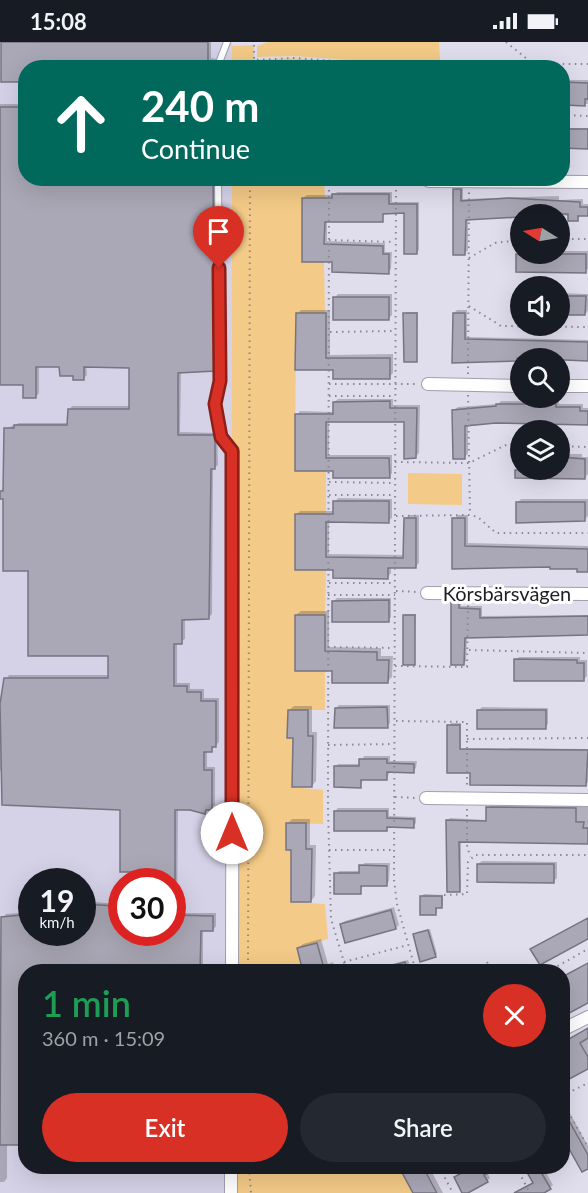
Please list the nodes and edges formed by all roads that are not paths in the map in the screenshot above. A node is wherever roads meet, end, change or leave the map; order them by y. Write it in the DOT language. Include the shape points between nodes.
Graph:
graph roads {
  1 [pos="227,42"];
  2 [pos="220,60"];
  3 [pos="570,182"];
  4 [pos="588,182"];
  5 [pos="218,186"];
  6 [pos="428,384"];
  7 [pos="510,386"];
  8 [pos="570,386"];
  9 [pos="588,386"];
  10 [pos="232,451"];
  11 [pos="427,592"];
  12 [pos="588,594"];
  13 [pos="426,798"];
  14 [pos="588,800"];
  15 [pos="232,964"];
  16 [pos="588,1017"];
  17 [pos="570,1026"];
  18 [pos="231,1174"];
  19 [pos="231,1193"];
  1 -- 2 [label="lane"];
  3 -- 4 [label="street"];
  5 -- 10 [label="lane" via="220,381 215,404 221,437"];
  6 -- 7 [label="street"];
  8 -- 9 [label="street"];
  10 -- 15 [label="street"];
  11 -- 12 [label="street, Körsbärsvägen"];
  13 -- 14 [label="street"];
  16 -- 17 [label="street"];
  18 -- 19 [label="street"];
}
